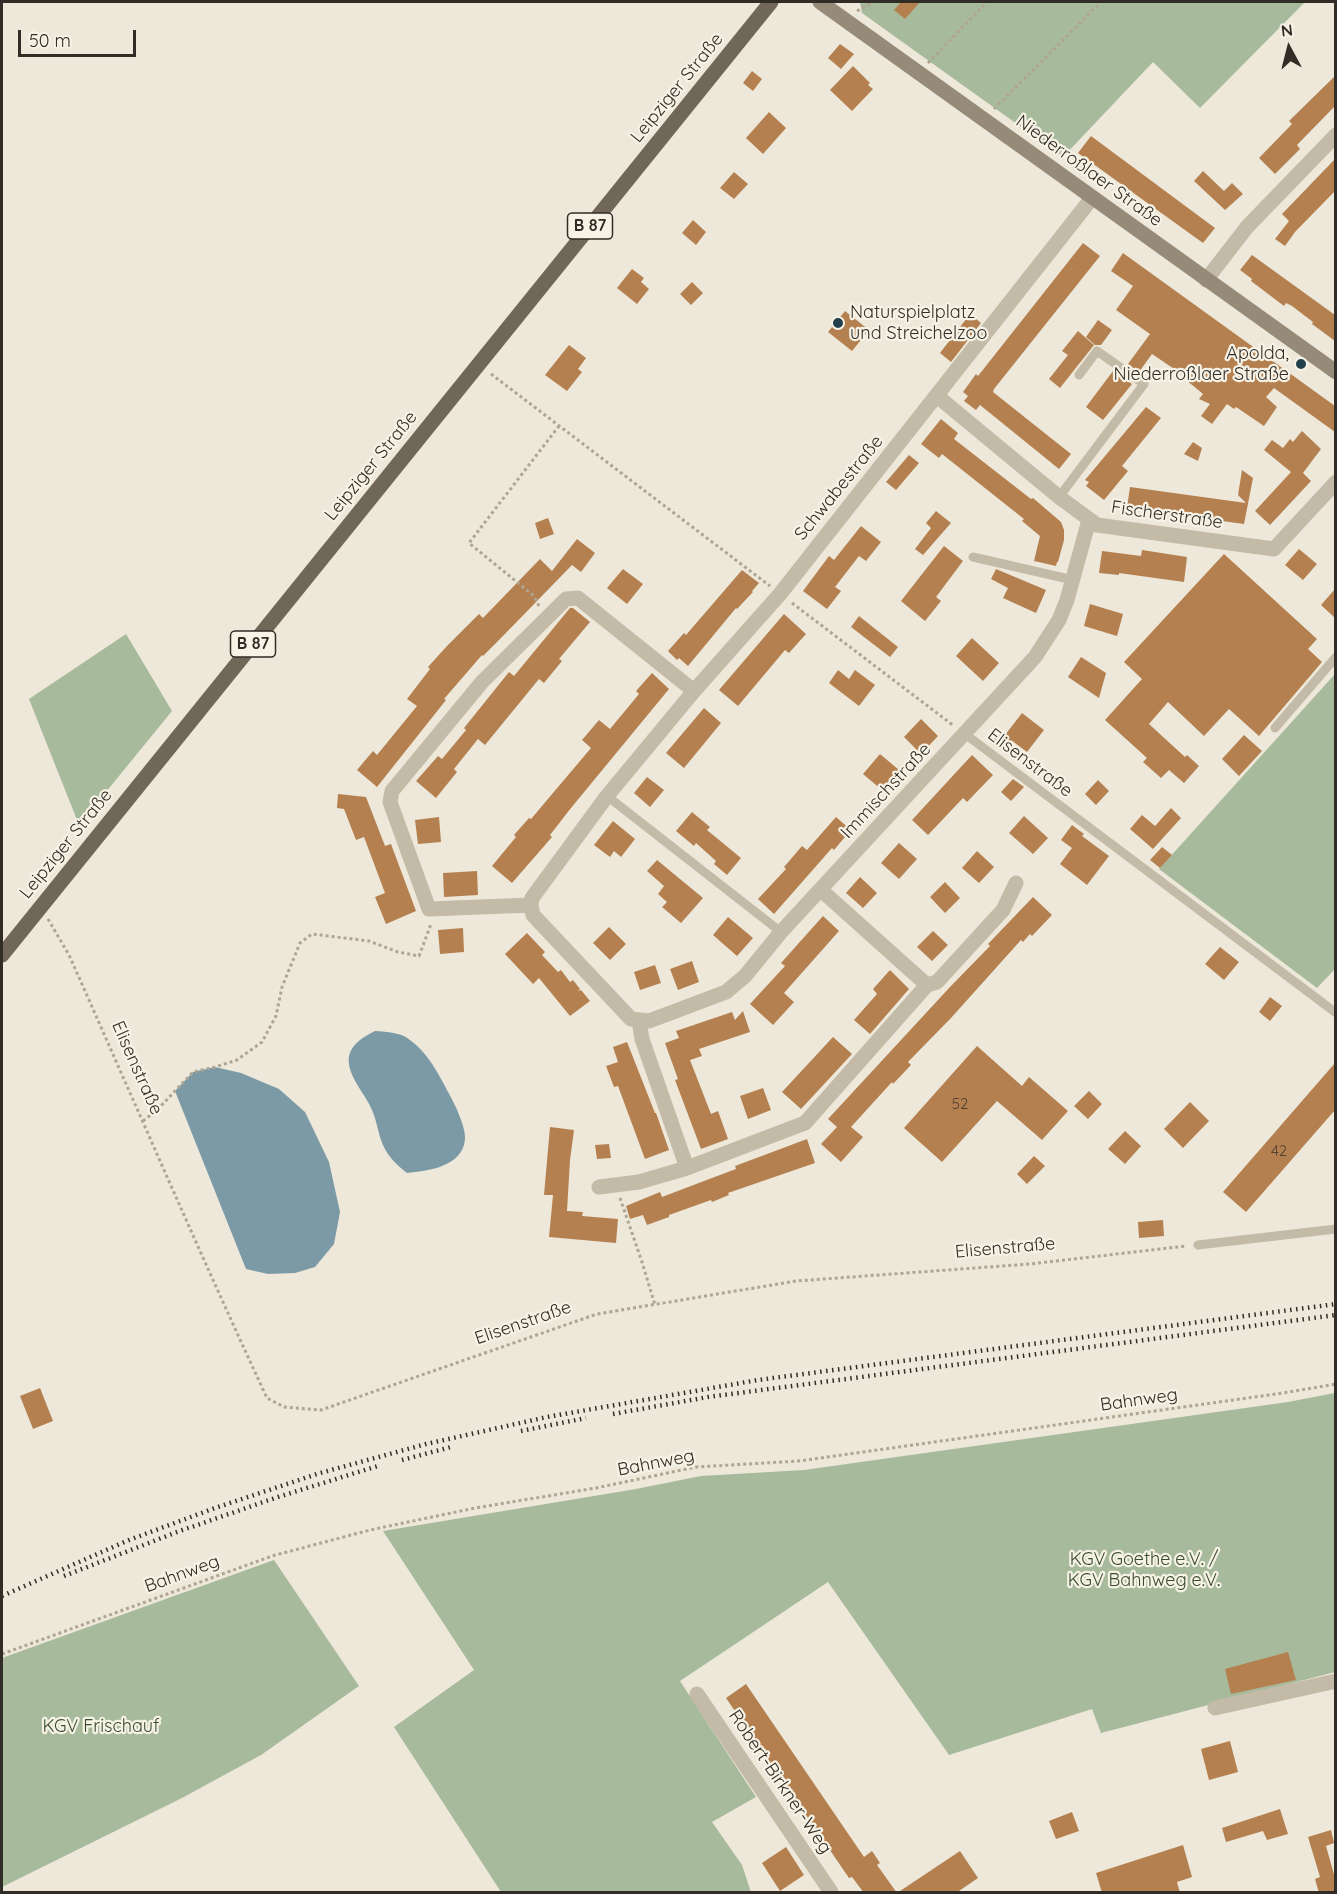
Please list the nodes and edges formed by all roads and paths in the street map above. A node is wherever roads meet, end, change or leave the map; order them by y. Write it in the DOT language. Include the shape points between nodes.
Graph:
graph roads {
  1 [pos="771,2"];
  2 [pos="820,2"];
  3 [pos="987,2"];
  4 [pos="1101,2"];
  5 [pos="920,73"];
  6 [pos="984,118"];
  7 [pos="1335,135"];
  8 [pos="1092,198"];
  9 [pos="1206,280"];
  10 [pos="479,364"];
  11 [pos="1335,372"];
  12 [pos="1079,375"];
  13 [pos="937,396"];
  14 [pos="559,426"];
  15 [pos="1335,482"];
  16 [pos="1059,497"];
  17 [pos="1089,520"];
  18 [pos="973,557"];
  19 [pos="1073,580"];
  20 [pos="780,594"];
  21 [pos="546,618"];
  22 [pos="1335,657"];
  23 [pos="694,691"];
  24 [pos="1275,728"];
  25 [pos="965,734"];
  26 [pos="607,796"];
  27 [pos="1016,884"];
  28 [pos="821,890"];
  29 [pos="531,905"];
  30 [pos="39,908"];
  31 [pos="436,909"];
  32 [pos="781,933"];
  33 [pos="2,955"];
  34 [pos="927,985"];
  35 [pos="1335,1013"];
  36 [pos="639,1021"];
  37 [pos="143,1121"];
  38 [pos="687,1168"];
  39 [pos="615,1185"];
  40 [pos="599,1187"];
  41 [pos="1335,1229"];
  42 [pos="1198,1245"];
  43 [pos="655,1305"];
  44 [pos="1335,1384"];
  45 [pos="2,1654"];
  46 [pos="1335,1680"];
  47 [pos="697,1694"];
  48 [pos="1215,1708"];
  49 [pos="831,1893"];
  1 -- 10 [label="main road, Leipziger Straße / B 87"];
  2 -- 5 [label="main road, Niederroßlaer Straße"];
  3 -- 5 [label="path"];
  4 -- 6 [label="path"];
  5 -- 6 [label="main road, Niederroßlaer Straße"];
  6 -- 8 [label="main road, Niederroßlaer Straße"];
  7 -- 9 [label="street" via="1247,227"];
  8 -- 9 [label="main road, Niederroßlaer Straße"];
  8 -- 13 [label="street, Schwabestraße"];
  9 -- 11 [label="main road, Niederroßlaer Straße"];
  10 -- 14 [label="path"];
  10 -- 30 [label="main road, Leipziger Straße / B 87"];
  12 -- 16 [label="lane" via="1097,351 1144,384"];
  13 -- 16 [label="street, Fischerstraße"];
  13 -- 20 [label="street, Schwabestraße"];
  14 -- 20 [label="path"];
  14 -- 21 [label="path" via="469,543 534,596"];
  15 -- 17 [label="street, Fischerstraße" via="1274,549 1097,525"];
  16 -- 17 [label="street, Fischerstraße"];
  17 -- 19 [label="street, Immischstraße"];
  18 -- 19 [label="lane"];
  19 -- 25 [label="street, Immischstraße" via="1059,620 1035,657"];
  20 -- 23 [label="street, Schwabestraße"];
  20 -- 25 [label="path"];
  21 -- 23 [label="street" via="566,599 578,598"];
  21 -- 31 [label="street" via="482,682 392,791 390,802 429,909"];
  22 -- 24 [label="lane"];
  23 -- 26 [label="street, Schwabestraße"];
  25 -- 28 [label="street, Immischstraße"];
  25 -- 35 [label="lane, Elisenstraße"];
  26 -- 29 [label="street, Schwabestraße" via="532,898"];
  26 -- 32 [label="lane"];
  27 -- 34 [label="street" via="1003,910 937,982"];
  28 -- 32 [label="street, Immischstraße"];
  28 -- 34 [label="street"];
  29 -- 31 [label="street"];
  29 -- 36 [label="street" via="533,915 631,1019"];
  30 -- 33 [label="main road, Leipziger Straße / B 87"];
  30 -- 37 [label="path, Elisenstraße" via="69,955"];
  31 -- 37 [label="path" via="419,957 369,941 312,934 300,944 282,987 276,1016 262,1042 237,1059 193,1072"];
  32 -- 36 [label="street, Immischstraße" via="726,992 649,1021"];
  34 -- 38 [label="street" via="805,1123"];
  36 -- 38 [label="street" via="642,1040"];
  37 -- 43 [label="path, Elisenstraße" via="267,1398 284,1407 321,1410 597,1314"];
  38 -- 39 [label="street"];
  39 -- 40 [label="street"];
  39 -- 43 [label="path"];
  41 -- 42 [label="lane"];
  42 -- 43 [label="path, Elisenstraße" via="1030,1264 795,1281"];
  44 -- 45 [label="path, Bahnweg" via="799,1461 696,1467 465,1510 272,1556"];
  46 -- 48 [label="street"];
  47 -- 49 [label="street, Robert-Birkner-Weg"];
}
